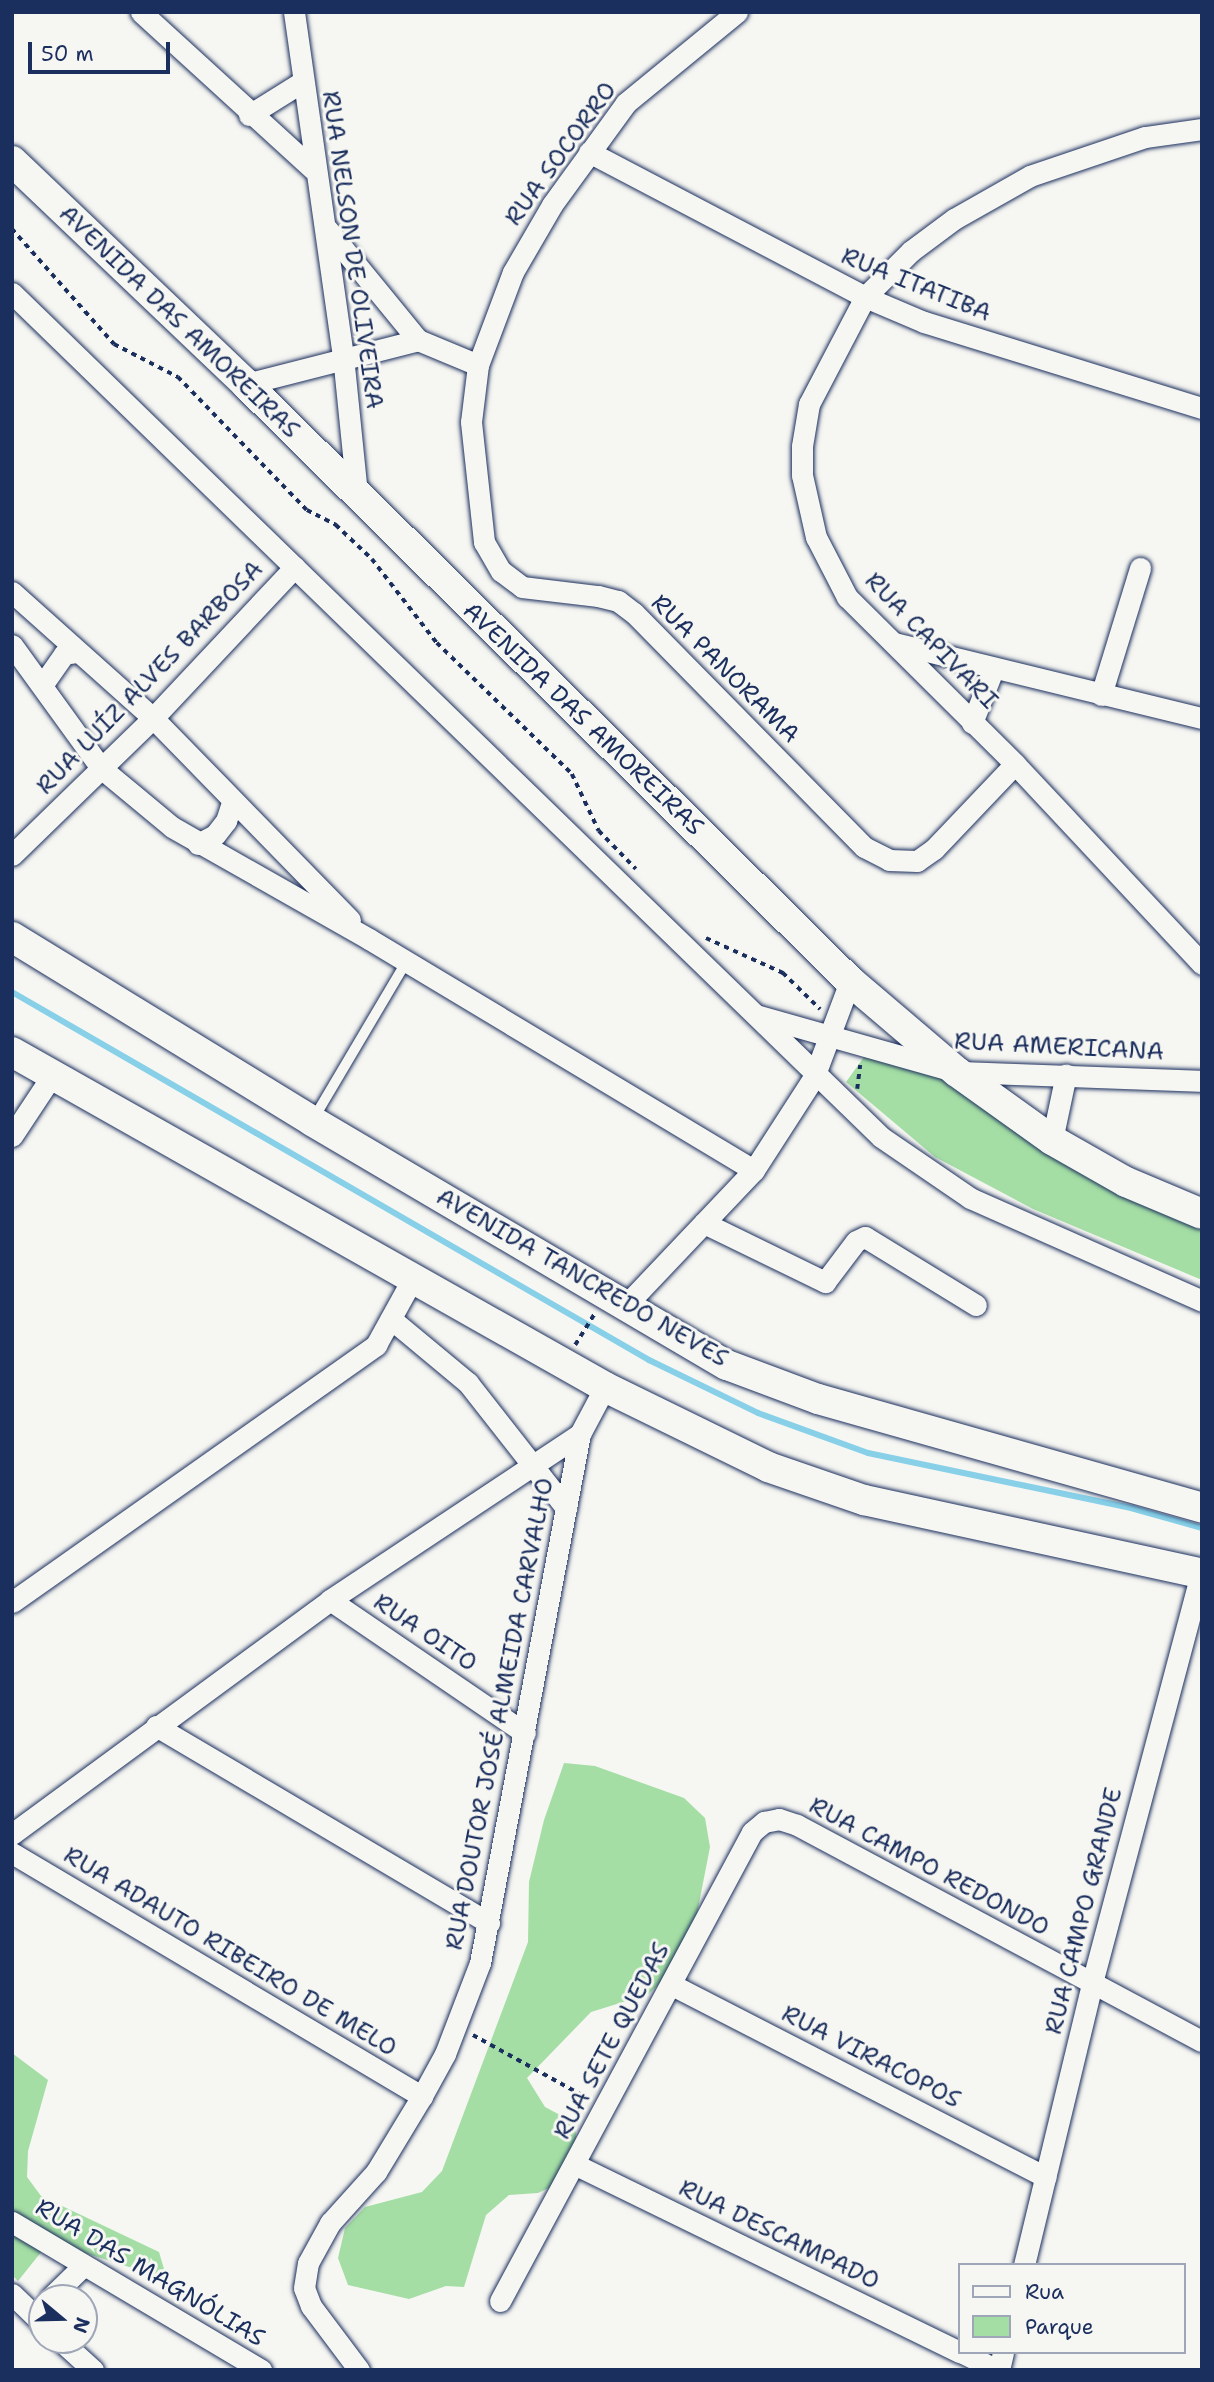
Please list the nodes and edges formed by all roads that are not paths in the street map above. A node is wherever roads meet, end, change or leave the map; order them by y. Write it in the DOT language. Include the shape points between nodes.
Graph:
graph roads {
  1 [pos="141,12"];
  2 [pos="294,12"];
  3 [pos="737,12"];
  4 [pos="302,82"];
  5 [pos="250,115"];
  6 [pos="1202,129"];
  7 [pos="589,152"];
  8 [pos="12,160"];
  9 [pos="313,169"];
  10 [pos="326,229"];
  11 [pos="12,293"];
  12 [pos="865,298"];
  13 [pos="418,340"];
  14 [pos="343,356"];
  15 [pos="478,365"];
  16 [pos="246,384"];
  17 [pos="1202,408"];
  18 [pos="357,494"];
  19 [pos="295,567"];
  20 [pos="1140,568"];
  21 [pos="12,592"];
  22 [pos="892,642"];
  23 [pos="12,646"];
  24 [pos="76,652"];
  25 [pos="992,670"];
  26 [pos="43,684"];
  27 [pos="1101,695"];
  28 [pos="153,718"];
  29 [pos="1202,718"];
  30 [pos="972,723"];
  31 [pos="1015,764"];
  32 [pos="100,768"];
  33 [pos="232,802"];
  34 [pos="198,844"];
  35 [pos="12,855"];
  36 [pos="12,937"];
  37 [pos="369,939"];
  38 [pos="407,961"];
  39 [pos="1202,964"];
  40 [pos="850,981"];
  41 [pos="753,1014"];
  42 [pos="829,1039"];
  43 [pos="12,1052"];
  44 [pos="957,1072"];
  45 [pos="1066,1074"];
  46 [pos="51,1077"];
  47 [pos="814,1077"];
  48 [pos="1202,1081"];
  49 [pos="312,1121"];
  50 [pos="12,1136"];
  51 [pos="1052,1140"];
  52 [pos="754,1170"];
  53 [pos="1202,1214"];
  54 [pos="704,1223"];
  55 [pos="413,1278"];
  56 [pos="1202,1301"];
  57 [pos="976,1304"];
  58 [pos="613,1306"];
  59 [pos="390,1319"];
  60 [pos="605,1387"];
  61 [pos="580,1434"];
  62 [pos="534,1464"];
  63 [pos="566,1508"];
  64 [pos="1202,1508"];
  65 [pos="1201,1573"];
  66 [pos="330,1600"];
  67 [pos="12,1602"];
  68 [pos="156,1726"];
  69 [pos="525,1733"];
  70 [pos="779,1819"];
  71 [pos="12,1834"];
  72 [pos="12,1853"];
  73 [pos="489,1923"];
  74 [pos="1092,1983"];
  75 [pos="672,1985"];
  76 [pos="1202,2041"];
  77 [pos="422,2096"];
  78 [pos="576,2165"];
  79 [pos="1045,2177"];
  80 [pos="12,2222"];
  81 [pos="1024,2263"];
  82 [pos="83,2266"];
  83 [pos="64,2284"];
  84 [pos="12,2294"];
  85 [pos="500,2301"];
  86 [pos="28,2308"];
  87 [pos="958,2351"];
  88 [pos="75,2354"];
  89 [pos="964,2354"];
  90 [pos="255,2368"];
  91 [pos="93,2370"];
  92 [pos="359,2370"];
  93 [pos="998,2370"];
  1 -- 5 [label="street"];
  2 -- 4 [label="street, RUA NELSON DE OLIVEIRA"];
  3 -- 7 [label="street, RUA SOCORRO" via="626,103"];
  4 -- 5 [label="street"];
  4 -- 9 [label="street, RUA NELSON DE OLIVEIRA"];
  5 -- 9 [label="street"];
  6 -- 12 [label="street, RUA CAPIVARI" via="1145,137 1030,176 954,219 911,251"];
  7 -- 12 [label="street, RUA ITATIBA"];
  7 -- 15 [label="street, RUA SOCORRO" via="525,248"];
  8 -- 16 [label="main road, AVENIDA DAS AMOREIRAS"];
  9 -- 10 [label="street, RUA NELSON DE OLIVEIRA"];
  10 -- 13 [label="street"];
  10 -- 14 [label="street, RUA NELSON DE OLIVEIRA"];
  11 -- 19 [label="street"];
  12 -- 17 [label="street, RUA ITATIBA" via="924,322"];
  12 -- 22 [label="street, RUA CAPIVARI" via="808,404 802,475 816,537 847,597"];
  13 -- 14 [label="street"];
  13 -- 15 [label="street"];
  14 -- 16 [label="street"];
  14 -- 18 [label="street, RUA NELSON DE OLIVEIRA"];
  15 -- 31 [label="street, RUA PANORAMA" via="471,422 484,542 501,571 522,587 598,596 618,601 634,612 863,847 889,860 917,861"];
  16 -- 18 [label="main road, AVENIDA DAS AMOREIRAS"];
  18 -- 40 [label="main road, AVENIDA DAS AMOREIRAS"];
  19 -- 28 [label="street, RUA LUÍZ ALVES BARBOSA"];
  19 -- 41 [label="street"];
  20 -- 27 [label="street"];
  21 -- 24 [label="street"];
  22 -- 25 [label="street"];
  22 -- 30 [label="street, RUA CAPIVARI"];
  23 -- 26 [label="street"];
  24 -- 26 [label="street" via="64,654"];
  24 -- 28 [label="street"];
  25 -- 27 [label="street"];
  25 -- 30 [label="street"];
  26 -- 32 [label="street"];
  27 -- 29 [label="street"];
  28 -- 32 [label="street, RUA LUÍZ ALVES BARBOSA"];
  28 -- 33 [label="street"];
  30 -- 31 [label="street, RUA CAPIVARI"];
  31 -- 39 [label="street, RUA CAPIVARI"];
  32 -- 34 [label="street"];
  32 -- 35 [label="street, RUA LUÍZ ALVES BARBOSA"];
  33 -- 34 [label="street" via="215,835"];
  33 -- 37 [label="street"];
  34 -- 37 [label="street"];
  36 -- 49 [label="main road, AVENIDA TANCREDO NEVES"];
  37 -- 38 [label="street"];
  38 -- 49 [label="lane"];
  38 -- 52 [label="street"];
  40 -- 42 [label="street"];
  40 -- 44 [label="main road, AVENIDA DAS AMOREIRAS"];
  41 -- 42 [label="street, RUA AMERICANA"];
  41 -- 47 [label="street"];
  42 -- 44 [label="street, RUA AMERICANA" via="899,1052"];
  42 -- 47 [label="street"];
  43 -- 46 [label="main road"];
  44 -- 45 [label="street, RUA AMERICANA"];
  44 -- 51 [label="main road, AVENIDA DAS AMOREIRAS"];
  45 -- 48 [label="street, RUA AMERICANA"];
  45 -- 51 [label="street"];
  46 -- 50 [label="street"];
  46 -- 55 [label="main road"];
  47 -- 52 [label="street"];
  47 -- 56 [label="street" via="881,1137 970,1198"];
  49 -- 58 [label="main road, AVENIDA TANCREDO NEVES"];
  51 -- 53 [label="main road, AVENIDA DAS AMOREIRAS" via="1126,1182"];
  52 -- 54 [label="street"];
  54 -- 57 [label="street" via="825,1282 856,1241 865,1237"];
  54 -- 58 [label="street"];
  55 -- 59 [label="street"];
  55 -- 60 [label="main road"];
  58 -- 64 [label="main road, AVENIDA TANCREDO NEVES" via="770,1383"];
  59 -- 62 [label="street" via="468,1383"];
  59 -- 67 [label="street" via="376,1345"];
  60 -- 61 [label="street, RUA DOUTOR JOSÉ ALMEIDA CARVALHO"];
  60 -- 65 [label="main road" via="768,1467 864,1500"];
  61 -- 62 [label="street"];
  61 -- 63 [label="street, RUA DOUTOR JOSÉ ALMEIDA CARVALHO"];
  62 -- 63 [label="street"];
  62 -- 66 [label="street"];
  63 -- 69 [label="street, RUA DOUTOR JOSÉ ALMEIDA CARVALHO"];
  65 -- 74 [label="street, RUA CAMPO GRANDE"];
  66 -- 68 [label="street"];
  66 -- 69 [label="street, RUA OITO"];
  68 -- 71 [label="street"];
  68 -- 73 [label="street"];
  69 -- 73 [label="street, RUA DOUTOR JOSÉ ALMEIDA CARVALHO"];
  70 -- 74 [label="street, RUA CAMPO REDONDO"];
  70 -- 75 [label="street, RUA SETE QUEDAS" via="764,1822 752,1832"];
  72 -- 77 [label="street, RUA ADAUTO RIBEIRO DE MELO"];
  73 -- 77 [label="street, RUA DOUTOR JOSÉ ALMEIDA CARVALHO" via="461,2012"];
  74 -- 76 [label="street, RUA CAMPO REDONDO"];
  74 -- 79 [label="street, RUA CAMPO GRANDE"];
  75 -- 78 [label="street, RUA SETE QUEDAS"];
  75 -- 79 [label="street, RUA VIRACOPOS"];
  77 -- 92 [label="street, RUA DOUTOR JOSÉ ALMEIDA CARVALHO" via="376,2172 330,2222 308,2263 304,2288 311,2306"];
  78 -- 85 [label="street, RUA SETE QUEDAS"];
  78 -- 87 [label="street, RUA DESCAMPADO"];
  79 -- 81 [label="street, RUA CAMPO GRANDE"];
  80 -- 82 [label="street, RUA DAS MAGNÓLIAS"];
  82 -- 83 [label="street"];
  82 -- 90 [label="street, RUA DAS MAGNÓLIAS"];
  84 -- 86 [label="street"];
  88 -- 91 [label="street"];
  89 -- 93 [label="street, RUA DESCAMPADO"];
}
